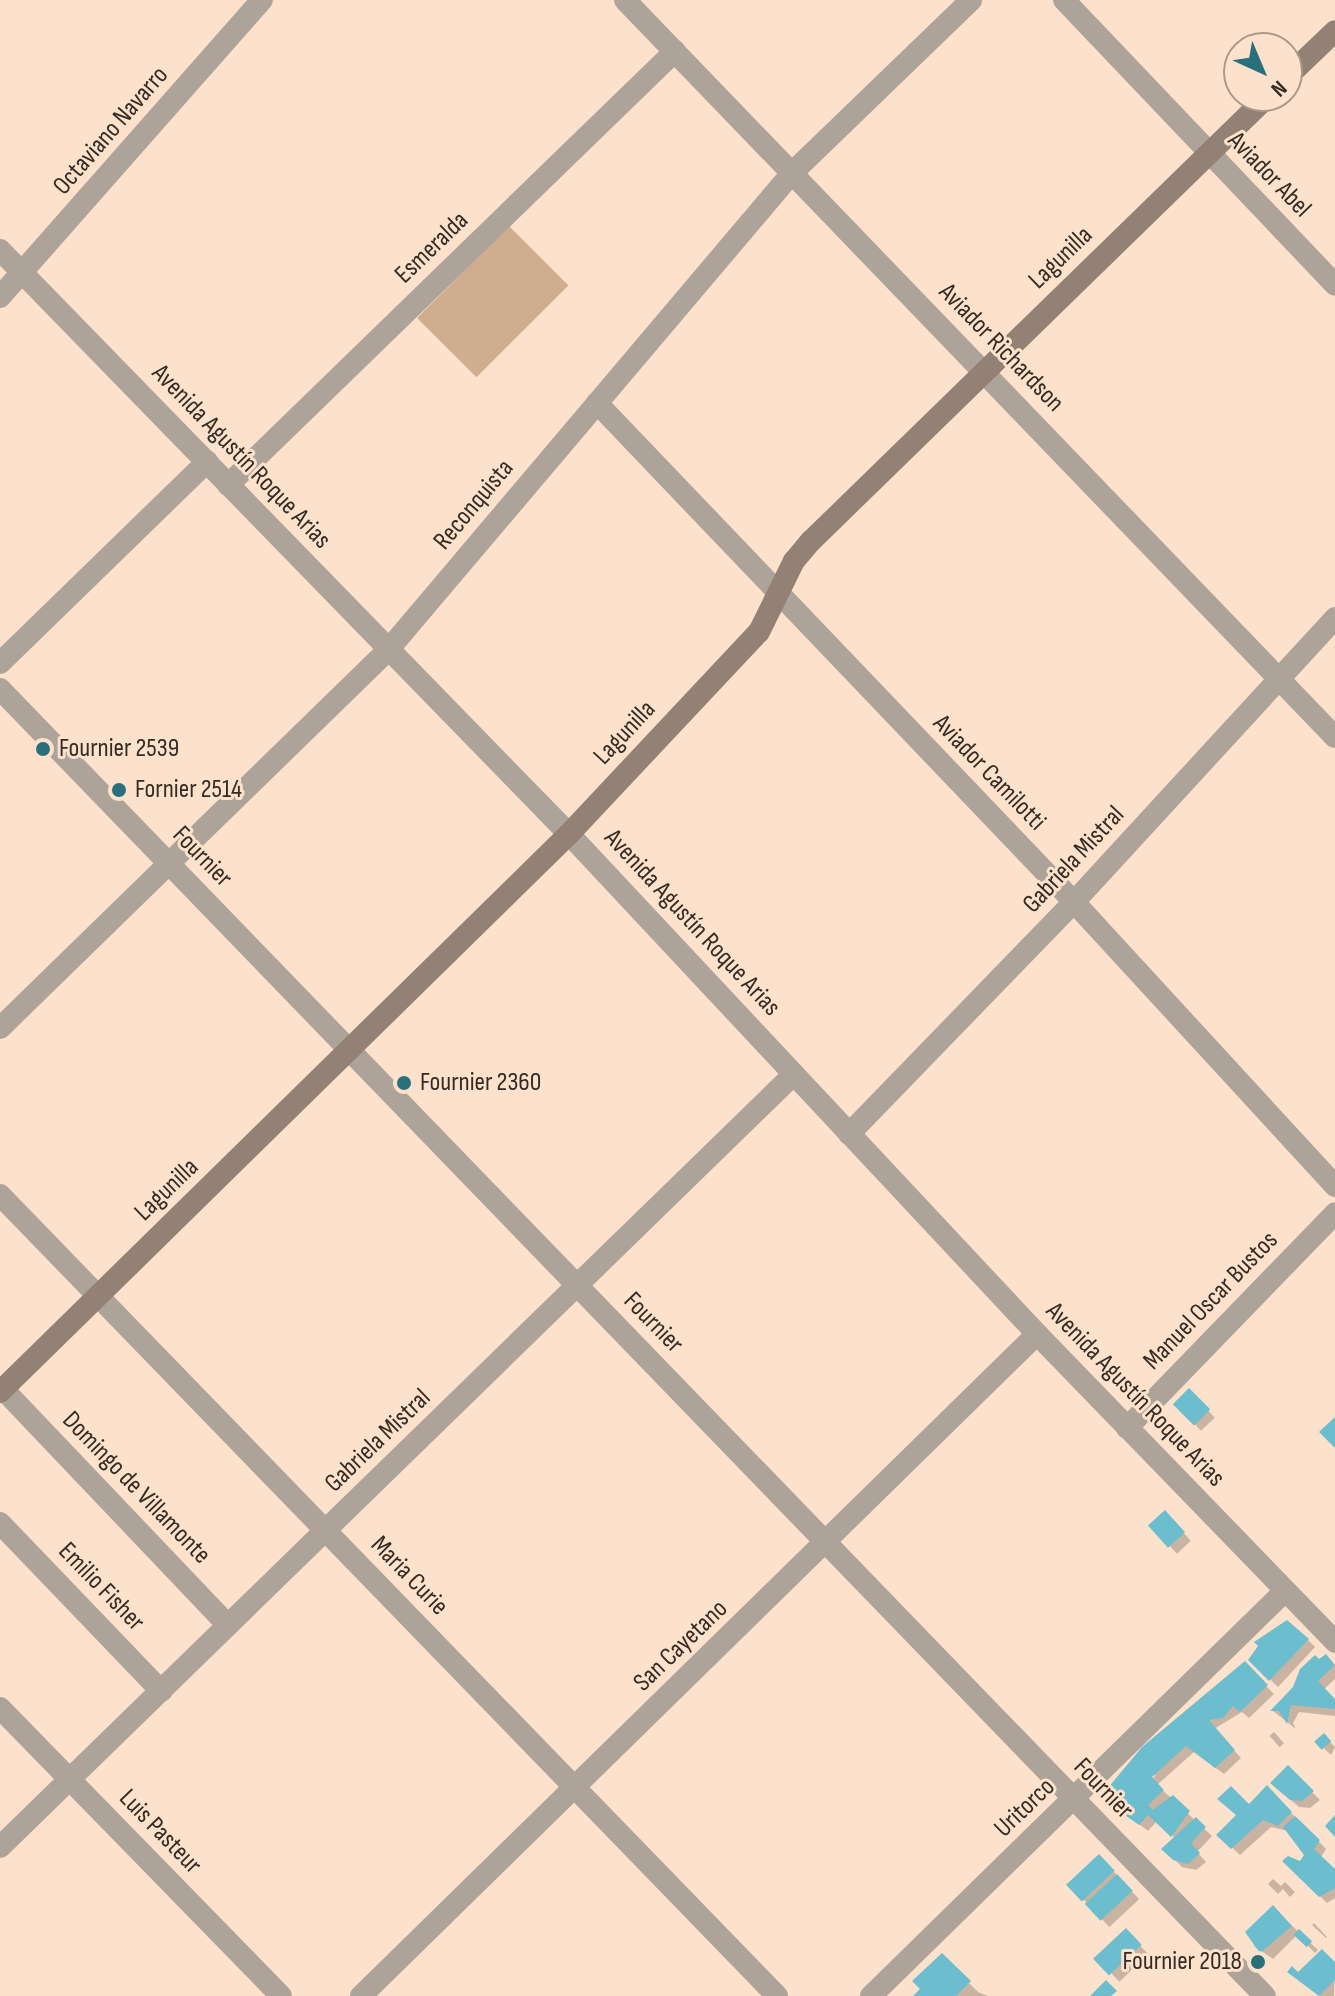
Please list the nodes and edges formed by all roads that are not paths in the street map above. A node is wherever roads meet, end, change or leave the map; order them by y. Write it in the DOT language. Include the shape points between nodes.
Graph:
graph roads {
  1 [pos="262,0"];
  2 [pos="625,0"];
  3 [pos="971,0"];
  4 [pos="1064,0"];
  5 [pos="1335,31"];
  6 [pos="675,51"];
  7 [pos="1303,62"];
  8 [pos="1251,112"];
  9 [pos="1209,153"];
  10 [pos="792,173"];
  11 [pos="0,250"];
  12 [pos="23,274"];
  13 [pos="1335,285"];
  14 [pos="0,297"];
  15 [pos="985,371"];
  16 [pos="597,403"];
  17 [pos="207,462"];
  18 [pos="228,485"];
  19 [pos="779,594"];
  20 [pos="1335,618"];
  21 [pos="389,649"];
  22 [pos="0,663"];
  23 [pos="1279,676"];
  24 [pos="0,689"];
  25 [pos="1335,737"];
  26 [pos="569,834"];
  27 [pos="169,864"];
  28 [pos="1074,902"];
  29 [pos="0,1028"];
  30 [pos="350,1051"];
  31 [pos="794,1074"];
  32 [pos="849,1134"];
  33 [pos="1335,1186"];
  34 [pos="0,1195"];
  35 [pos="1335,1213"];
  36 [pos="578,1286"];
  37 [pos="98,1296"];
  38 [pos="1037,1334"];
  39 [pos="2,1390"];
  40 [pos="1127,1428"];
  41 [pos="0,1523"];
  42 [pos="326,1531"];
  43 [pos="827,1544"];
  44 [pos="1285,1591"];
  45 [pos="228,1625"];
  46 [pos="1335,1642"];
  47 [pos="161,1691"];
  48 [pos="0,1708"];
  49 [pos="70,1779"];
  50 [pos="575,1788"];
  51 [pos="1074,1799"];
  52 [pos="0,1847"];
  53 [pos="281,1996"];
  54 [pos="361,1996"];
  55 [pos="777,1996"];
  56 [pos="871,1996"];
  57 [pos="1265,1996"];
  1 -- 12 [label="street, Octaviano Navarro"];
  2 -- 6 [label="street, Aviador Richardson"];
  3 -- 10 [label="street, Reconquista"];
  4 -- 9 [label="street, Aviador Abel"];
  5 -- 7 [label="main road"];
  6 -- 10 [label="street, Aviador Richardson"];
  6 -- 18 [label="street, Esmeralda"];
  8 -- 9 [label="main road, Lagunilla"];
  9 -- 13 [label="street, Aviador Abel"];
  9 -- 15 [label="main road, Lagunilla"];
  10 -- 15 [label="street, Aviador Richardson"];
  10 -- 16 [label="street, Reconquista"];
  11 -- 12 [label="street, Avenida Agustín Roque Arias"];
  12 -- 14 [label="street, Octaviano Navarro"];
  12 -- 17 [label="street, Avenida Agustín Roque Arias"];
  15 -- 19 [label="main road, Lagunilla" via="811,541"];
  15 -- 23 [label="street, Aviador Richardson"];
  16 -- 19 [label="street, Aviador Camilotti"];
  16 -- 21 [label="street, Reconquista"];
  17 -- 18 [label="street, Avenida Agustín Roque Arias"];
  17 -- 22 [label="street"];
  18 -- 21 [label="street, Avenida Agustín Roque Arias"];
  19 -- 26 [label="main road, Lagunilla" via="759,632"];
  19 -- 28 [label="street, Aviador Camilotti"];
  20 -- 23 [label="street, Gabriela Mistral"];
  21 -- 26 [label="street, Avenida Agustín Roque Arias"];
  21 -- 27 [label="street, Reconquista"];
  23 -- 25 [label="street, Aviador Richardson"];
  23 -- 28 [label="street, Gabriela Mistral"];
  24 -- 27 [label="street, Fournier"];
  26 -- 30 [label="main road, Lagunilla"];
  26 -- 31 [label="street, Avenida Agustín Roque Arias"];
  27 -- 29 [label="street, Reconquista"];
  27 -- 30 [label="street, Fournier"];
  28 -- 32 [label="street, Gabriela Mistral"];
  28 -- 33 [label="street, Aviador Camilotti"];
  30 -- 36 [label="street, Fournier"];
  30 -- 37 [label="main road, Lagunilla"];
  31 -- 32 [label="street, Avenida Agustín Roque Arias"];
  31 -- 36 [label="street, Gabriela Mistral"];
  32 -- 38 [label="street, Avenida Agustín Roque Arias"];
  34 -- 37 [label="street, Maria Curie"];
  35 -- 40 [label="street, Manuel Oscar Bustos"];
  36 -- 42 [label="street, Gabriela Mistral"];
  36 -- 43 [label="street, Fournier"];
  37 -- 39 [label="main road, Lagunilla"];
  37 -- 42 [label="street, Maria Curie"];
  38 -- 40 [label="street, Avenida Agustín Roque Arias"];
  38 -- 43 [label="street, San Cayetano"];
  39 -- 45 [label="street, Domingo de Villamonte"];
  40 -- 44 [label="street, Avenida Agustín Roque Arias"];
  41 -- 47 [label="street, Emilio Fisher"];
  42 -- 45 [label="street, Gabriela Mistral"];
  42 -- 50 [label="street, Maria Curie"];
  43 -- 50 [label="street, San Cayetano"];
  43 -- 51 [label="street, Fournier"];
  44 -- 46 [label="street, Avenida Agustín Roque Arias"];
  44 -- 51 [label="street, Uritorco"];
  45 -- 47 [label="street, Gabriela Mistral"];
  47 -- 49 [label="street, Gabriela Mistral"];
  48 -- 49 [label="street, Luis Pasteur"];
  49 -- 52 [label="street, Gabriela Mistral"];
  49 -- 53 [label="street, Luis Pasteur"];
  50 -- 54 [label="street, San Cayetano"];
  50 -- 55 [label="street, Maria Curie"];
  51 -- 56 [label="street, Uritorco"];
  51 -- 57 [label="street, Fournier"];
}
